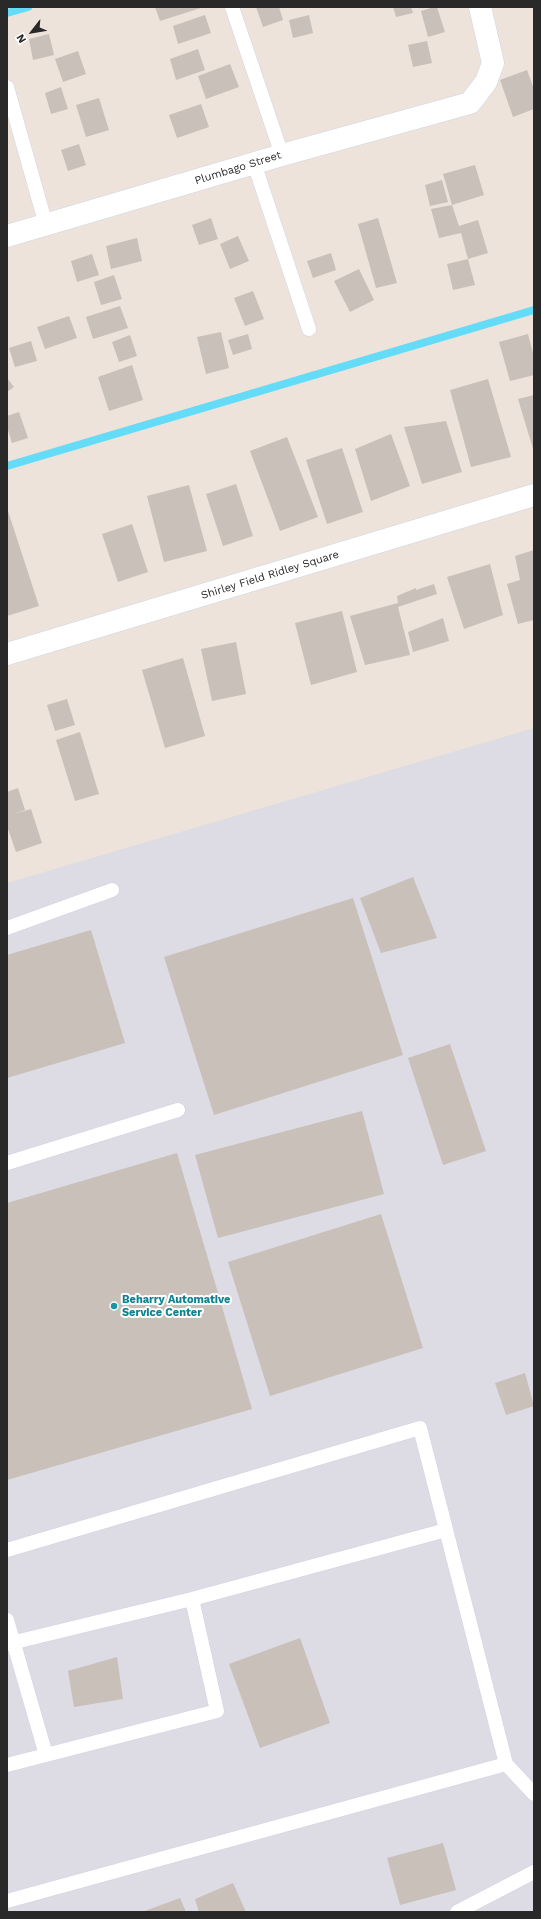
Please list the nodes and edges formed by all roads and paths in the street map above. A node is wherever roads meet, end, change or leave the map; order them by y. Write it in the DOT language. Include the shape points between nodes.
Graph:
graph roads {
  1 [pos="232,7"];
  2 [pos="480,7"];
  3 [pos="7,87"];
  4 [pos="282,155"];
  5 [pos="254,163"];
  6 [pos="46,225"];
  7 [pos="7,236"];
  8 [pos="309,328"];
  9 [pos="534,495"];
  10 [pos="7,654"];
  11 [pos="112,890"];
  12 [pos="7,928"];
  13 [pos="178,1110"];
  14 [pos="7,1163"];
  15 [pos="446,1530"];
  16 [pos="7,1550"];
  17 [pos="192,1599"];
  18 [pos="7,1620"];
  19 [pos="10,1643"];
  20 [pos="46,1755"];
  21 [pos="506,1764"];
  22 [pos="7,1765"];
  23 [pos="534,1794"];
  24 [pos="534,1872"];
  25 [pos="7,1901"];
  26 [pos="458,1912"];
  1 -- 4 [label="lane"];
  2 -- 4 [label="street, Plumbago Street" via="493,63 486,82 470,103"];
  3 -- 6 [label="lane"];
  4 -- 5 [label="street, Plumbago Street"];
  5 -- 6 [label="street, Plumbago Street"];
  5 -- 8 [label="lane"];
  6 -- 7 [label="street, Plumbago Street"];
  9 -- 10 [label="street, Shirley Field Ridley Square"];
  11 -- 12 [label="lane"];
  13 -- 14 [label="lane"];
  15 -- 16 [label="lane" via="420,1428"];
  15 -- 17 [label="lane"];
  15 -- 21 [label="lane"];
  17 -- 19 [label="lane"];
  17 -- 20 [label="lane" via="218,1711"];
  18 -- 19 [label="lane"];
  19 -- 20 [label="lane"];
  20 -- 22 [label="lane"];
  21 -- 23 [label="lane"];
  21 -- 25 [label="lane"];
  24 -- 26 [label="lane"];
}
